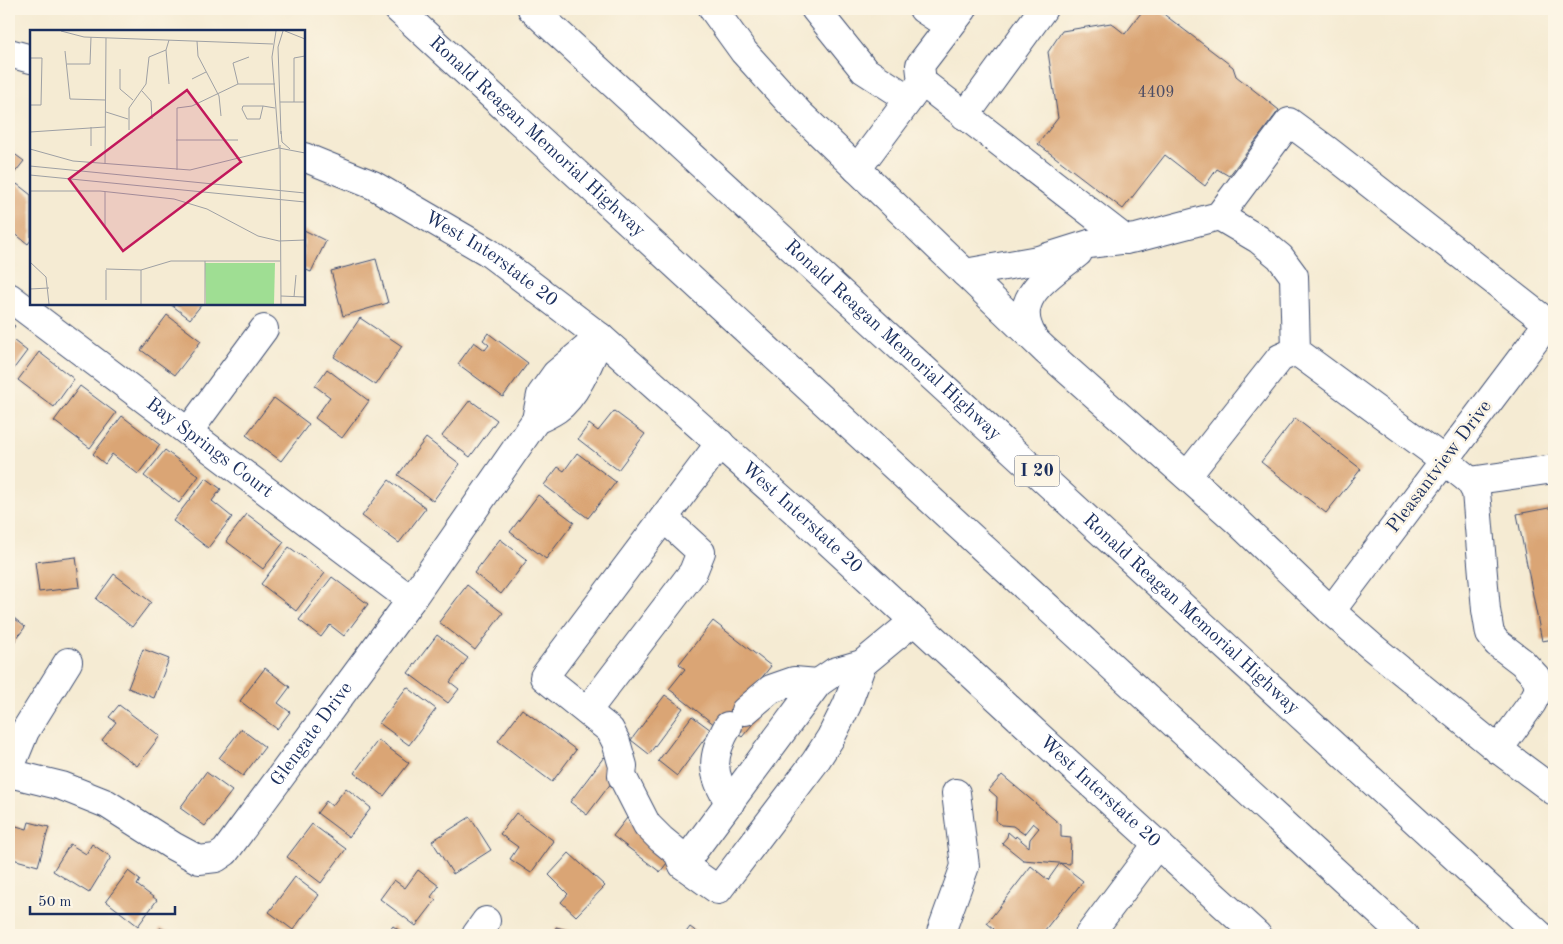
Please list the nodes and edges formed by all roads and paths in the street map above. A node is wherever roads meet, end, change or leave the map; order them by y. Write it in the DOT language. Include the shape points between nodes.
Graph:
graph roads {
  1 [pos="398,9"];
  2 [pos="532,9"];
  3 [pos="713,9"];
  4 [pos="815,9"];
  5 [pos="922,9"];
  6 [pos="1043,9"];
  7 [pos="956,18"];
  8 [pos="9,53"];
  9 [pos="30,59"];
  10 [pos="915,91"];
  11 [pos="965,116"];
  12 [pos="305,156"];
  13 [pos="857,169"];
  14 [pos="1219,216"];
  15 [pos="1126,240"];
  16 [pos="1088,244"];
  17 [pos="965,273"];
  18 [pos="9,297"];
  19 [pos="264,329"];
  20 [pos="1033,337"];
  21 [pos="600,338"];
  22 [pos="1296,351"];
  23 [pos="188,432"];
  24 [pos="720,443"];
  25 [pos="1444,460"];
  26 [pos="1554,469"];
  27 [pos="1187,476"];
  28 [pos="1470,481"];
  29 [pos="664,518"];
  30 [pos="411,600"];
  31 [pos="1331,610"];
  32 [pos="914,620"];
  33 [pos="68,662"];
  34 [pos="862,664"];
  35 [pos="818,683"];
  36 [pos="1547,695"];
  37 [pos="587,711"];
  38 [pos="1498,750"];
  39 [pos="9,771"];
  40 [pos="1554,792"];
  41 [pos="956,794"];
  42 [pos="730,803"];
  43 [pos="1158,843"];
  44 [pos="683,865"];
  45 [pos="940,935"];
  46 [pos="1089,935"];
  47 [pos="1257,935"];
  48 [pos="1404,935"];
  49 [pos="1540,935"];
  1 -- 48 [label="main road, Ronald Reagan Memorial Highway"];
  2 -- 49 [label="main road, Ronald Reagan Memorial Highway / I 20"];
  3 -- 13 [label="main road" via="744,52"];
  4 -- 10 [label="main road" via="864,70"];
  5 -- 7 [label="main road"];
  6 -- 11 [label="main road"];
  7 -- 10 [label="main road" via="920,65"];
  8 -- 9 [label="main road"];
  10 -- 11 [label="main road"];
  10 -- 13 [label="main road"];
  11 -- 15 [label="main road"];
  12 -- 21 [label="main road, West Interstate 20" via="373,185 488,252"];
  13 -- 17 [label="main road"];
  14 -- 15 [label="main road"];
  14 -- 22 [label="main road" via="1258,239 1280,257 1294,276"];
  14 -- 25 [label="main road, Pleasantview Drive" via="1289,122 1548,323"];
  15 -- 16 [label="main road"];
  16 -- 17 [label="main road" via="1038,260"];
  16 -- 20 [label="main road" via="1032,293 1024,315"];
  17 -- 20 [label="main road"];
  18 -- 23 [label="main road, Bay Springs Court"];
  19 -- 23 [label="main road"];
  20 -- 27 [label="main road"];
  21 -- 24 [label="main road, West Interstate 20"];
  21 -- 30 [label="main road, Glengate Drive" via="565,382 559,408 536,420"];
  22 -- 25 [label="main road"];
  22 -- 27 [label="main road" via="1280,358"];
  23 -- 30 [label="main road, Bay Springs Court"];
  24 -- 29 [label="main road"];
  24 -- 32 [label="main road, West Interstate 20"];
  25 -- 28 [label="main road"];
  25 -- 31 [label="main road, Pleasantview Drive"];
  26 -- 28 [label="main road"];
  27 -- 31 [label="main road"];
  28 -- 36 [label="main road" via="1476,492 1490,634 1522,662"];
  29 -- 37 [label="main road" via="701,552 693,572"];
  29 -- 37 [label="main road" via="544,677"];
  30 -- 39 [label="main road, Glengate Drive" via="225,852 216,858 199,860 107,804 62,786"];
  31 -- 38 [label="main road"];
  32 -- 34 [label="main road"];
  32 -- 43 [label="main road, West Interstate 20"];
  33 -- 39 [label="main road" via="24,732"];
  34 -- 35 [label="main road" via="834,672"];
  34 -- 44 [label="main road" via="831,737 718,890"];
  35 -- 42 [label="main road"];
  35 -- 42 [label="main road" via="794,681 771,689 736,718 720,742 715,763 716,778"];
  36 -- 38 [label="main road" via="1532,703"];
  37 -- 44 [label="main road" via="610,730 616,742 622,776 647,825 678,853"];
  38 -- 40 [label="main road"];
  41 -- 45 [label="main road" via="965,866"];
  42 -- 44 [label="main road"];
  43 -- 46 [label="main road"];
  43 -- 47 [label="main road, West Interstate 20"];
}
